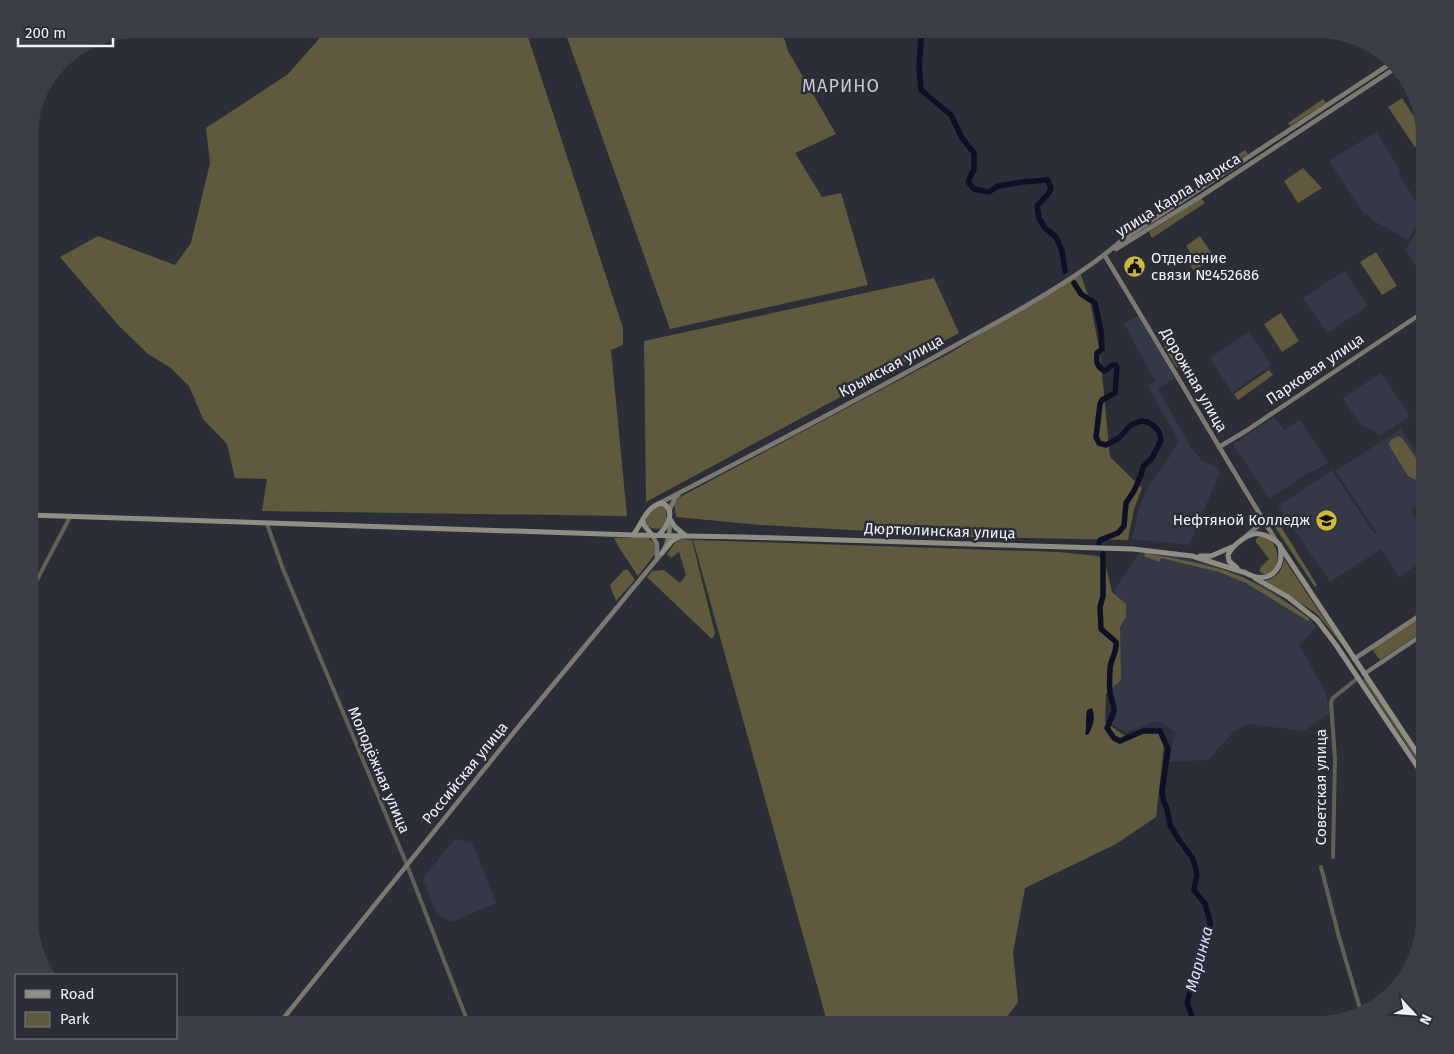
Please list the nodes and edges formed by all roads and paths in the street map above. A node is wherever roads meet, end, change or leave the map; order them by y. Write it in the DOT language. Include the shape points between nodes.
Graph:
graph roads {
  1 [pos="1387,66"];
  2 [pos="1391,70"];
  3 [pos="1231,168"];
  4 [pos="1234,174"];
  5 [pos="1106,255"];
  6 [pos="1416,317"];
  7 [pos="1219,447"];
  8 [pos="680,492"];
  9 [pos="657,504"];
  10 [pos="670,511"];
  11 [pos="38,515"];
  12 [pos="70,517"];
  13 [pos="1262,517"];
  14 [pos="643,519"];
  15 [pos="670,519"];
  16 [pos="267,524"];
  17 [pos="652,535"];
  18 [pos="659,535"];
  19 [pos="670,535"];
  20 [pos="633,536"];
  21 [pos="687,536"];
  22 [pos="1239,542"];
  23 [pos="1279,544"];
  24 [pos="662,553"];
  25 [pos="1192,556"];
  26 [pos="657,558"];
  27 [pos="1247,574"];
  28 [pos="38,578"];
  29 [pos="1416,618"];
  30 [pos="1416,639"];
  31 [pos="1343,642"];
  32 [pos="1336,644"];
  33 [pos="1354,659"];
  34 [pos="1348,663"];
  35 [pos="1364,674"];
  36 [pos="1358,678"];
  37 [pos="1416,752"];
  38 [pos="1416,765"];
  39 [pos="1333,857"];
  40 [pos="407,865"];
  41 [pos="1320,868"];
  42 [pos="1360,1007"];
  43 [pos="285,1016"];
  44 [pos="466,1016"];
  1 -- 3 [label="main road, улица Карла Маркса"];
  2 -- 4 [label="main road, улица Карла Маркса"];
  3 -- 4 [label="main road"];
  3 -- 5 [label="main road, улица Карла Маркса" via="1122,240"];
  4 -- 5 [label="main road, улица Карла Маркса"];
  5 -- 7 [label="main road, Дорожная улица"];
  5 -- 8 [label="main road, Крымская улица" via="956,345"];
  6 -- 7 [label="main road, Парковая улица"];
  7 -- 13 [label="main road, Дорожная улица"];
  8 -- 9 [label="main road, Крымская улица"];
  8 -- 10 [label="main road"];
  9 -- 10 [label="main road" via="665,504"];
  9 -- 14 [label="main road"];
  10 -- 15 [label="main road"];
  11 -- 12 [label="main road"];
  12 -- 16 [label="main road"];
  12 -- 28 [label="street"];
  13 -- 22 [label="main road" via="1258,526"];
  13 -- 23 [label="main road, Дорожная улица"];
  14 -- 17 [label="main road"];
  14 -- 20 [label="main road"];
  15 -- 18 [label="main road"];
  15 -- 19 [label="main road"];
  15 -- 21 [label="main road"];
  16 -- 20 [label="main road"];
  16 -- 40 [label="street, Молодёжная улица"];
  17 -- 18 [label="main road"];
  17 -- 20 [label="main road"];
  17 -- 26 [label="main road" via="657,544"];
  18 -- 19 [label="main road, Дюртюлинская улица"];
  19 -- 21 [label="main road, Дюртюлинская улица"];
  19 -- 24 [label="main road, Российская улица"];
  21 -- 24 [label="main road" via="679,536"];
  21 -- 25 [label="main road, Дюртюлинская улица" via="1133,549"];
  22 -- 23 [label="main road" via="1263,534"];
  22 -- 25 [label="main road" via="1210,556"];
  22 -- 27 [label="main road" via="1228,555 1228,560"];
  23 -- 27 [label="main road" via="1281,560 1273,574 1264,578"];
  23 -- 31 [label="main road, Дорожная улица"];
  24 -- 26 [label="main road, Российская улица"];
  25 -- 27 [label="main road"];
  26 -- 40 [label="main road, Российская улица"];
  27 -- 32 [label="main road" via="1288,597 1314,617"];
  29 -- 33 [label="main road"];
  30 -- 35 [label="main road"];
  31 -- 32 [label="main road" via="1341,646"];
  31 -- 33 [label="main road, Дорожная улица"];
  32 -- 34 [label="main road"];
  33 -- 34 [label="main road"];
  33 -- 35 [label="main road, Дорожная улица"];
  34 -- 36 [label="main road"];
  35 -- 36 [label="main road"];
  35 -- 37 [label="main road, Дорожная улица"];
  36 -- 38 [label="main road"];
  36 -- 39 [label="street, Советская улица" via="1332,700 1335,759"];
  40 -- 43 [label="main road, Российская улица"];
  40 -- 44 [label="street, Молодёжная улица"];
  41 -- 42 [label="street, Советская улица"];
}
